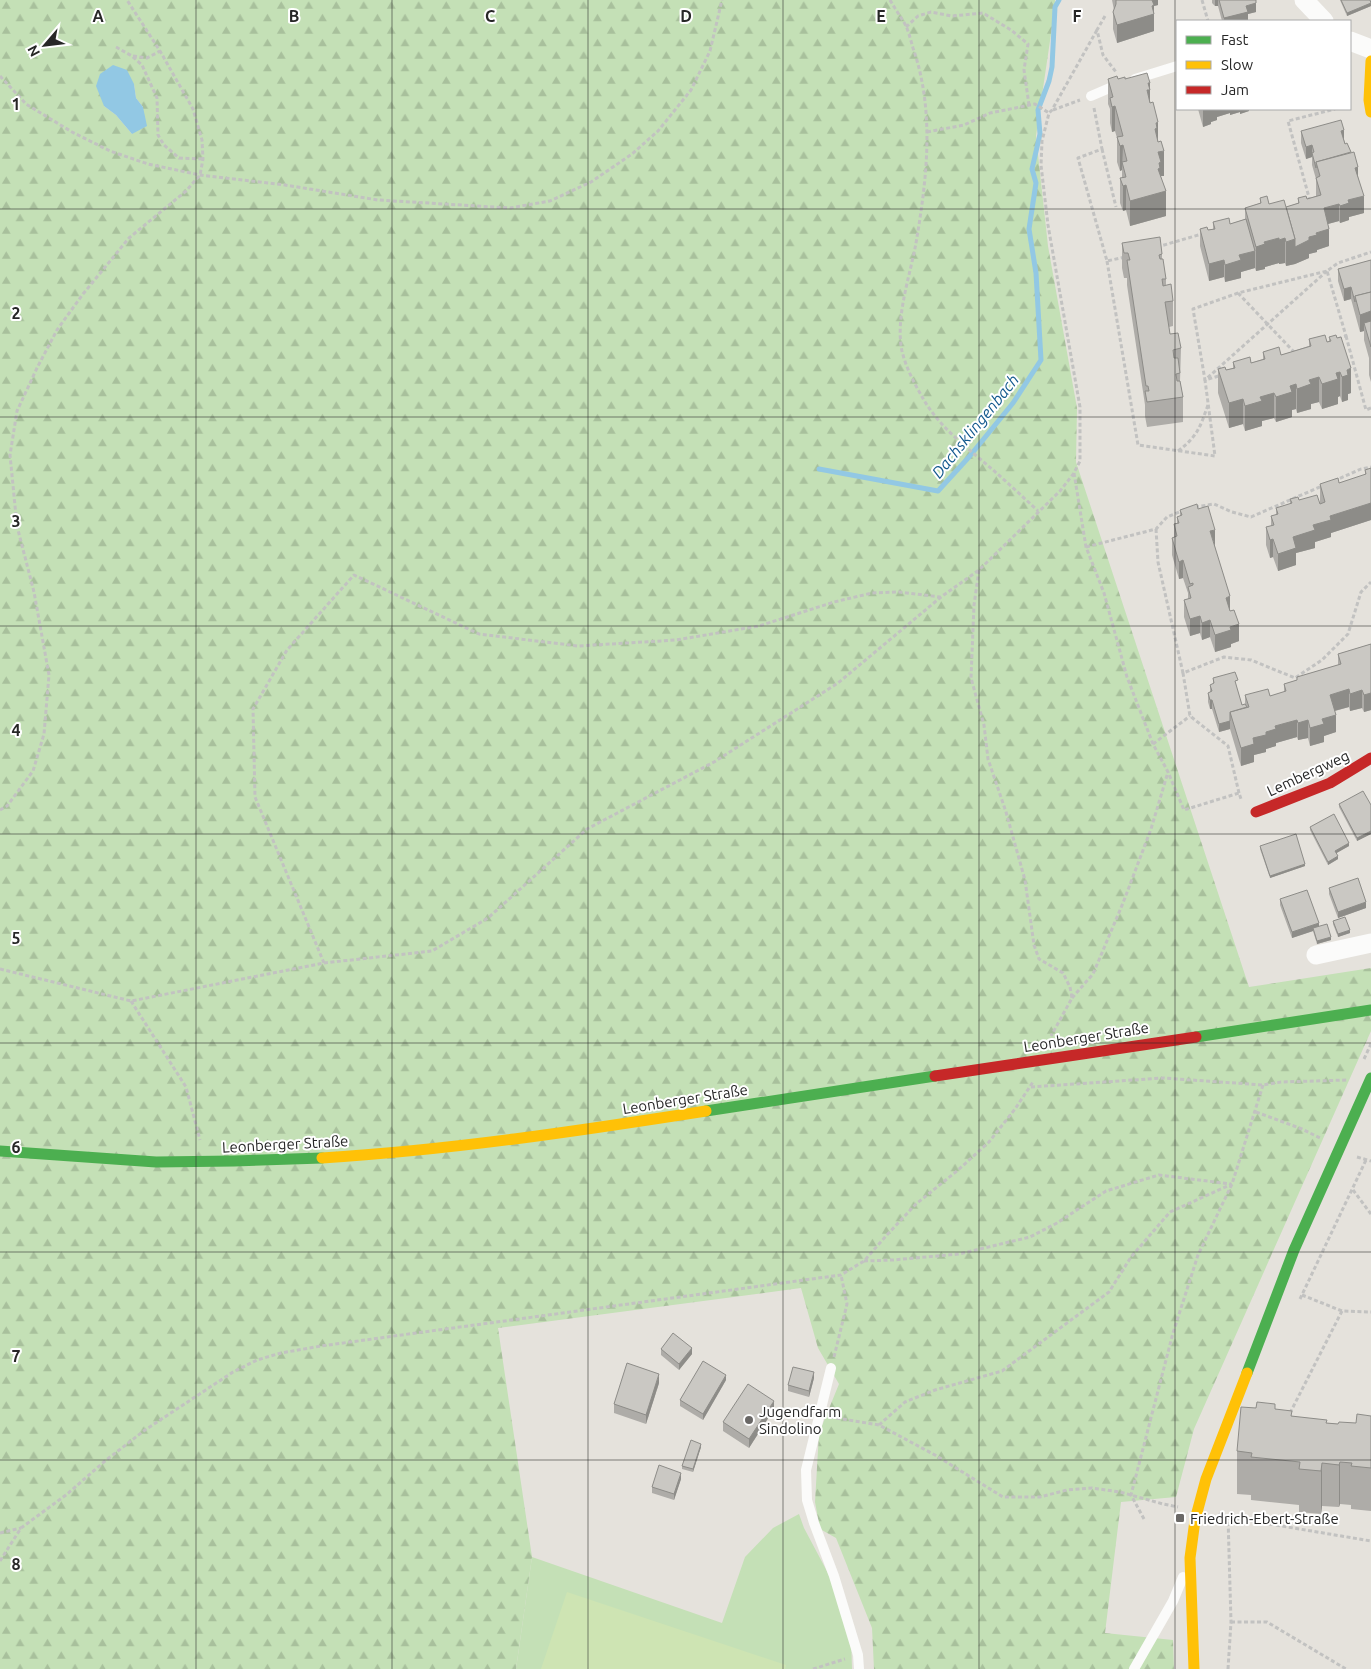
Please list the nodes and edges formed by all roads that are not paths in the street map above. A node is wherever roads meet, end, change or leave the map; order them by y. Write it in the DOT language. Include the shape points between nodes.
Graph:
graph roads {
  1 [pos="1304,0"];
  2 [pos="1323,20"];
  3 [pos="1351,41"];
  4 [pos="1371,49"];
  5 [pos="1371,61"];
  6 [pos="1176,66"];
  7 [pos="1092,96"];
  8 [pos="1371,112"];
  9 [pos="1371,758"];
  10 [pos="1256,812"];
  11 [pos="1371,943"];
  12 [pos="1316,955"];
  13 [pos="1371,1010"];
  14 [pos="1371,1078"];
  15 [pos="0,1151"];
  16 [pos="831,1368"];
  17 [pos="1190,1558"];
  18 [pos="859,1669"];
  19 [pos="1134,1669"];
  20 [pos="1194,1669"];
  1 -- 2 [label="street"];
  3 -- 4 [label="street"];
  5 -- 8 [label="main road"];
  6 -- 7 [label="lane" via="1124,82"];
  9 -- 10 [label="main road, Lembergweg" via="1330,783"];
  11 -- 12 [label="street"];
  13 -- 15 [label="main road, Leonberger Straße" via="514,1139 387,1153 205,1162 118,1160"];
  14 -- 17 [label="main road" via="1294,1250 1219,1443 1195,1520"];
  16 -- 18 [label="lane" via="806,1470 807,1500 834,1576 858,1655"];
  17 -- 19 [label="lane" via="1173,1600"];
  17 -- 20 [label="main road"];
}
